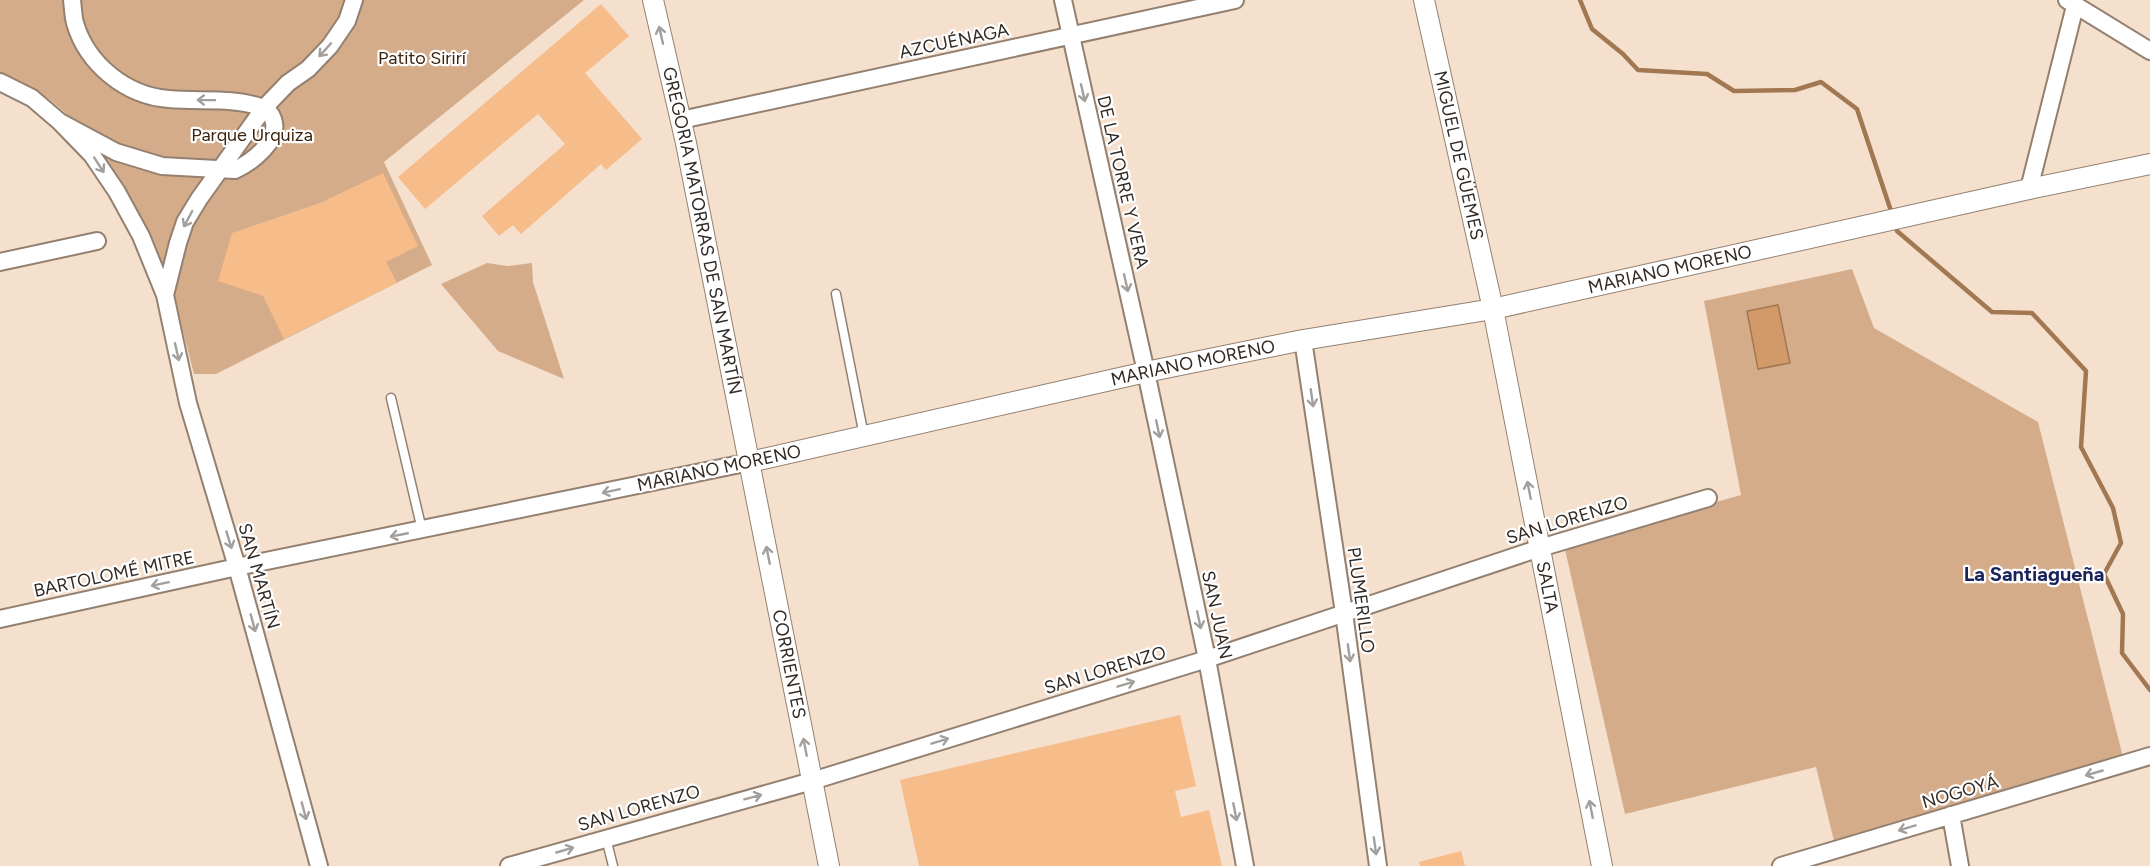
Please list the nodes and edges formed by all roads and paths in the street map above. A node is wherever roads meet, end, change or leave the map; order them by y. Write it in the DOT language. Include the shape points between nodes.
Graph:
graph roads {
  1 [pos="72,0"];
  2 [pos="354,0"];
  3 [pos="653,0"];
  4 [pos="1062,0"];
  5 [pos="1235,0"];
  6 [pos="1424,0"];
  7 [pos="2071,3"];
  8 [pos="1070,36"];
  9 [pos="2150,51"];
  10 [pos="0,82"];
  11 [pos="264,108"];
  12 [pos="681,120"];
  13 [pos="60,122"];
  14 [pos="2150,164"];
  15 [pos="219,170"];
  16 [pos="2023,190"];
  17 [pos="97,241"];
  18 [pos="0,262"];
  19 [pos="836,294"];
  20 [pos="165,295"];
  21 [pos="1493,309"];
  22 [pos="1304,340"];
  23 [pos="1146,372"];
  24 [pos="391,398"];
  25 [pos="864,436"];
  26 [pos="750,462"];
  27 [pos="1708,498"];
  28 [pos="422,531"];
  29 [pos="1540,548"];
  30 [pos="237,567"];
  31 [pos="1344,614"];
  32 [pos="0,619"];
  33 [pos="1207,659"];
  34 [pos="2150,756"];
  35 [pos="812,781"];
  36 [pos="1951,815"];
  37 [pos="606,838"];
  38 [pos="320,866"];
  39 [pos="509,866"];
  40 [pos="613,866"];
  41 [pos="829,866"];
  42 [pos="1245,866"];
  43 [pos="1378,866"];
  44 [pos="1602,866"];
  45 [pos="1781,866"];
  46 [pos="1960,866"];
  11 -- 1 [label="street, one-way" via="212,99 168,99 121,84 99,66 85,46 75,22"];
  2 -- 11 [label="street, one-way" via="347,21 330,46"];
  12 -- 3 [label="street, GREGORIA MATORRAS DE SAN MARTÍN, one-way"];
  4 -- 8 [label="street, DE LA TORRE Y VERA"];
  5 -- 8 [label="street, AZCUÉNAGA"];
  6 -- 21 [label="street, MIGUEL DE GÜEMES"];
  7 -- 9 [label="street"];
  7 -- 16 [label="street"];
  8 -- 12 [label="street, AZCUÉNAGA"];
  8 -- 23 [label="street, DE LA TORRE Y VERA, one-way"];
  10 -- 13 [label="street" via="32,98"];
  11 -- 15 [label="street"];
  11 -- 15 [label="street" via="276,127 273,136 246,165"];
  12 -- 26 [label="street, GREGORIA MATORRAS DE SAN MARTÍN"];
  13 -- 15 [label="street" via="100,145 141,160 162,166"];
  13 -- 20 [label="street, SAN MARTÍN, one-way" via="93,155 117,192 141,236"];
  14 -- 16 [label="street, MARIANO MORENO"];
  15 -- 20 [label="street, one-way" via="185,222"];
  16 -- 21 [label="street, MARIANO MORENO"];
  17 -- 18 [label="street"];
  19 -- 25 [label="lane"];
  20 -- 30 [label="street, SAN MARTÍN, one-way" via="188,403"];
  21 -- 22 [label="street, MARIANO MORENO"];
  29 -- 21 [label="street, SALTA, one-way"];
  22 -- 23 [label="street, MARIANO MORENO"];
  22 -- 31 [label="street, PLUMERILLO, one-way"];
  23 -- 25 [label="street, MARIANO MORENO"];
  23 -- 33 [label="street, SAN JUAN, one-way"];
  24 -- 28 [label="lane"];
  25 -- 26 [label="street, MARIANO MORENO"];
  26 -- 28 [label="street, MARIANO MORENO, one-way"];
  35 -- 26 [label="street, CORRIENTES, one-way"];
  27 -- 29 [label="street, SAN LORENZO"];
  28 -- 30 [label="street, MARIANO MORENO, one-way"];
  29 -- 31 [label="street, SAN LORENZO"];
  44 -- 29 [label="street, SALTA, one-way"];
  30 -- 32 [label="street, BARTOLOMÉ MITRE, one-way"];
  30 -- 38 [label="street, SAN MARTÍN, one-way"];
  31 -- 33 [label="street, SAN LORENZO"];
  31 -- 43 [label="street, PLUMERILLO, one-way"];
  35 -- 33 [label="street, SAN LORENZO, one-way"];
  33 -- 42 [label="street, SAN JUAN, one-way"];
  34 -- 36 [label="street, NOGOYÁ, one-way"];
  37 -- 35 [label="street, SAN LORENZO, one-way"];
  35 -- 41 [label="street, CORRIENTES"];
  36 -- 45 [label="street, NOGOYÁ, one-way"];
  36 -- 46 [label="street"];
  39 -- 37 [label="street, SAN LORENZO, one-way"];
  37 -- 40 [label="lane"];
}
